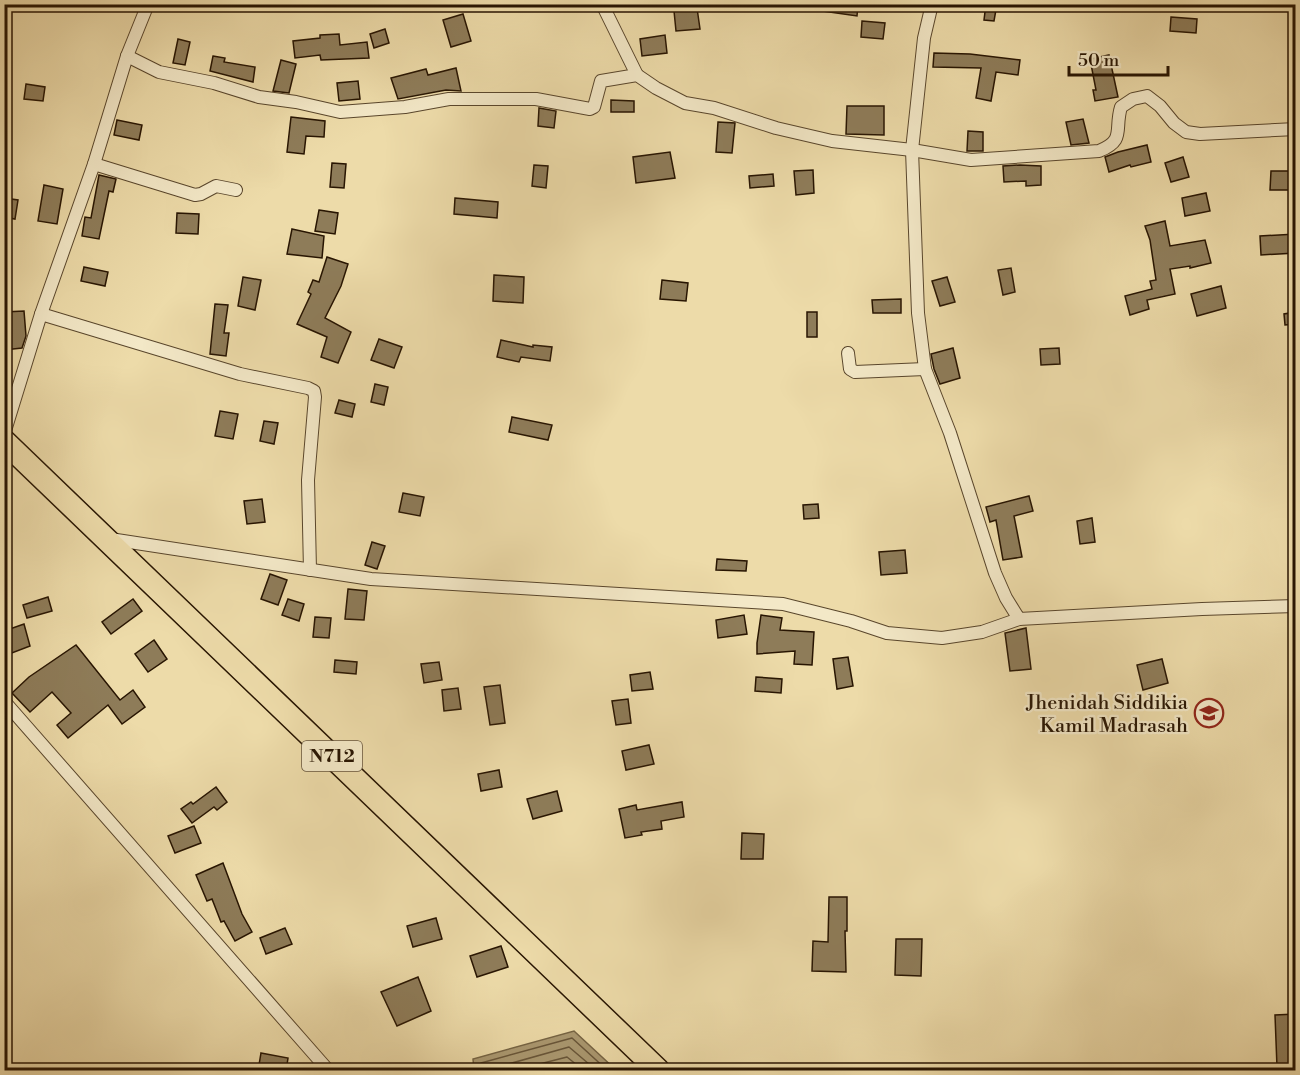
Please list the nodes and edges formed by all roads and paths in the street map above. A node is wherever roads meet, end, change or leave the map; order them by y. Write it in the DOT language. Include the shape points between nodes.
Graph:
graph roads {
  1 [pos="148,4"];
  2 [pos="602,4"];
  3 [pos="932,4"];
  4 [pos="127,56"];
  5 [pos="637,75"];
  6 [pos="1296,129"];
  7 [pos="912,150"];
  8 [pos="94,164"];
  9 [pos="236,190"];
  10 [pos="41,314"];
  11 [pos="848,353"];
  12 [pos="925,369"];
  13 [pos="4,434"];
  14 [pos="4,441"];
  15 [pos="106,539"];
  16 [pos="310,570"];
  17 [pos="1296,606"];
  18 [pos="1019,619"];
  19 [pos="4,701"];
  20 [pos="328,1071"];
  21 [pos="658,1071"];
  1 -- 4 [label="street"];
  2 -- 5 [label="street"];
  3 -- 7 [label="street" via="924,38"];
  4 -- 5 [label="street" via="159,72 340,112 449,99 536,99 590,109 596,104 601,81"];
  4 -- 8 [label="street"];
  5 -- 7 [label="street" via="686,103 776,128 832,141"];
  6 -- 7 [label="street" via="1186,132 1147,96 1121,107 1119,134 1112,145 1099,151 971,160"];
  7 -- 12 [label="street" via="918,313"];
  8 -- 9 [label="street" via="195,195 216,186"];
  8 -- 10 [label="street"];
  10 -- 13 [label="street"];
  10 -- 16 [label="street" via="240,374 314,391 308,480"];
  11 -- 12 [label="street" via="850,369 855,372"];
  12 -- 18 [label="street" via="995,573"];
  14 -- 15 [label="highway, N712"];
  15 -- 16 [label="street"];
  15 -- 21 [label="highway, N712"];
  16 -- 18 [label="street" via="371,579 783,604 887,633 942,638 982,632"];
  17 -- 18 [label="street"];
  19 -- 20 [label="street"];
}
